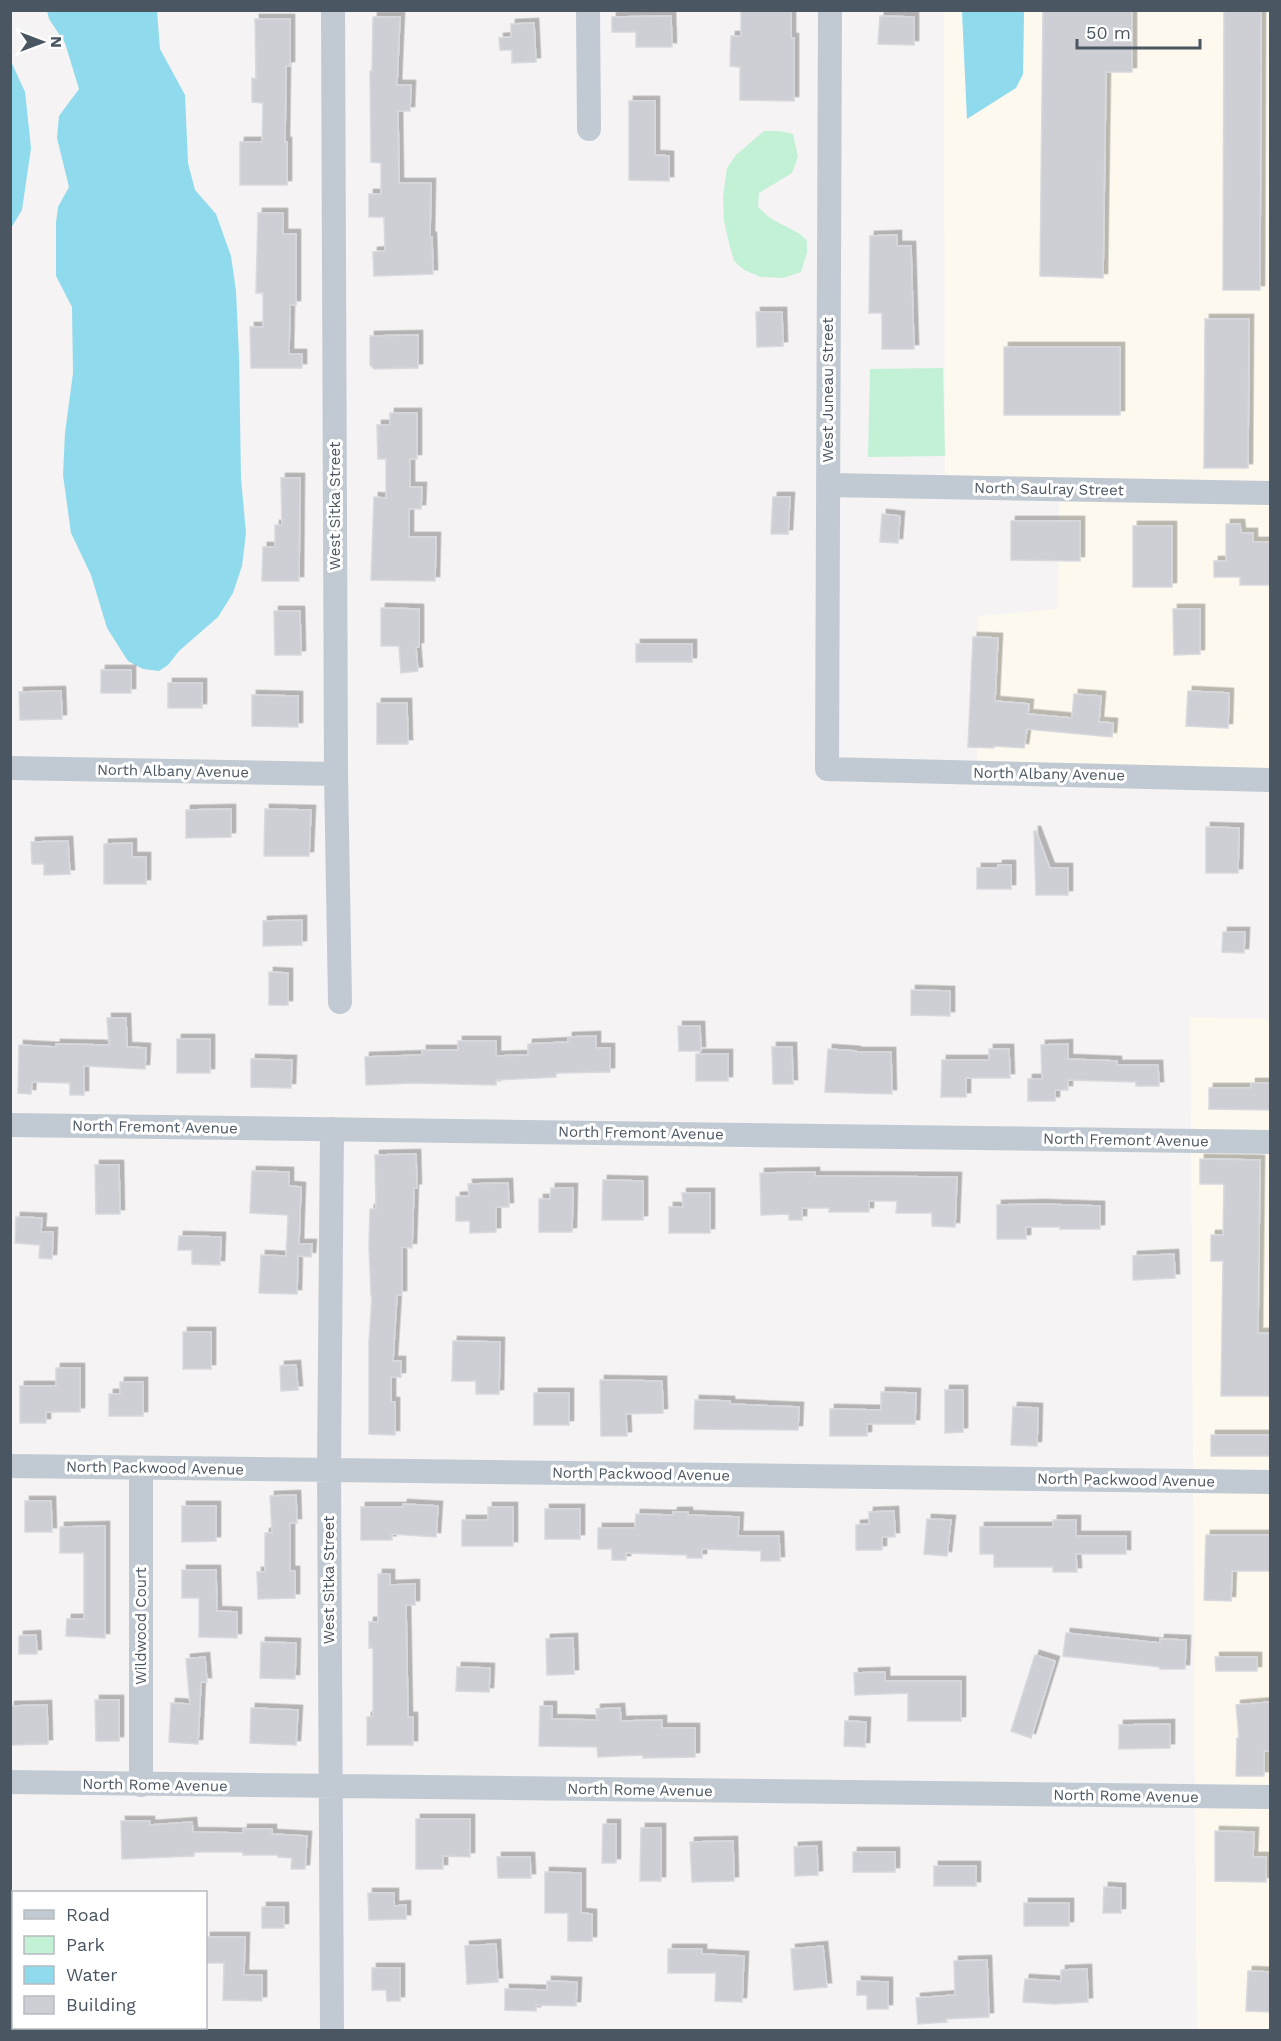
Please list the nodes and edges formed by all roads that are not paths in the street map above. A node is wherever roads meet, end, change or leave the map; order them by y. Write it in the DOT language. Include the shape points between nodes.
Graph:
graph roads {
  1 [pos="333,10"];
  2 [pos="588,10"];
  3 [pos="830,10"];
  4 [pos="588,129"];
  5 [pos="828,485"];
  6 [pos="1270,493"];
  7 [pos="10,768"];
  8 [pos="826,769"];
  9 [pos="336,774"];
  10 [pos="1270,780"];
  11 [pos="340,1002"];
  12 [pos="10,1125"];
  13 [pos="332,1129"];
  14 [pos="1270,1142"];
  15 [pos="10,1466"];
  16 [pos="141,1468"];
  17 [pos="329,1470"];
  18 [pos="1270,1482"];
  19 [pos="10,1782"];
  20 [pos="141,1785"];
  21 [pos="330,1786"];
  22 [pos="1270,1797"];
  23 [pos="332,2031"];
  1 -- 9 [label="street, West Sitka Street"];
  2 -- 4 [label="street"];
  3 -- 5 [label="street, West Juneau Street"];
  5 -- 6 [label="street, North Saulray Street"];
  5 -- 8 [label="street, West Juneau Street"];
  7 -- 9 [label="street, North Albany Avenue"];
  8 -- 10 [label="street, North Albany Avenue"];
  9 -- 11 [label="street, West Sitka Street"];
  12 -- 13 [label="street, North Fremont Avenue"];
  13 -- 14 [label="street, North Fremont Avenue"];
  13 -- 17 [label="street, West Sitka Street"];
  15 -- 16 [label="street, North Packwood Avenue"];
  16 -- 17 [label="street, North Packwood Avenue"];
  16 -- 20 [label="street, Wildwood Court"];
  17 -- 18 [label="street, North Packwood Avenue"];
  17 -- 21 [label="street, West Sitka Street"];
  19 -- 20 [label="street, North Rome Avenue"];
  20 -- 21 [label="street, North Rome Avenue"];
  21 -- 22 [label="street, North Rome Avenue"];
  21 -- 23 [label="street, West Sitka Street"];
}
